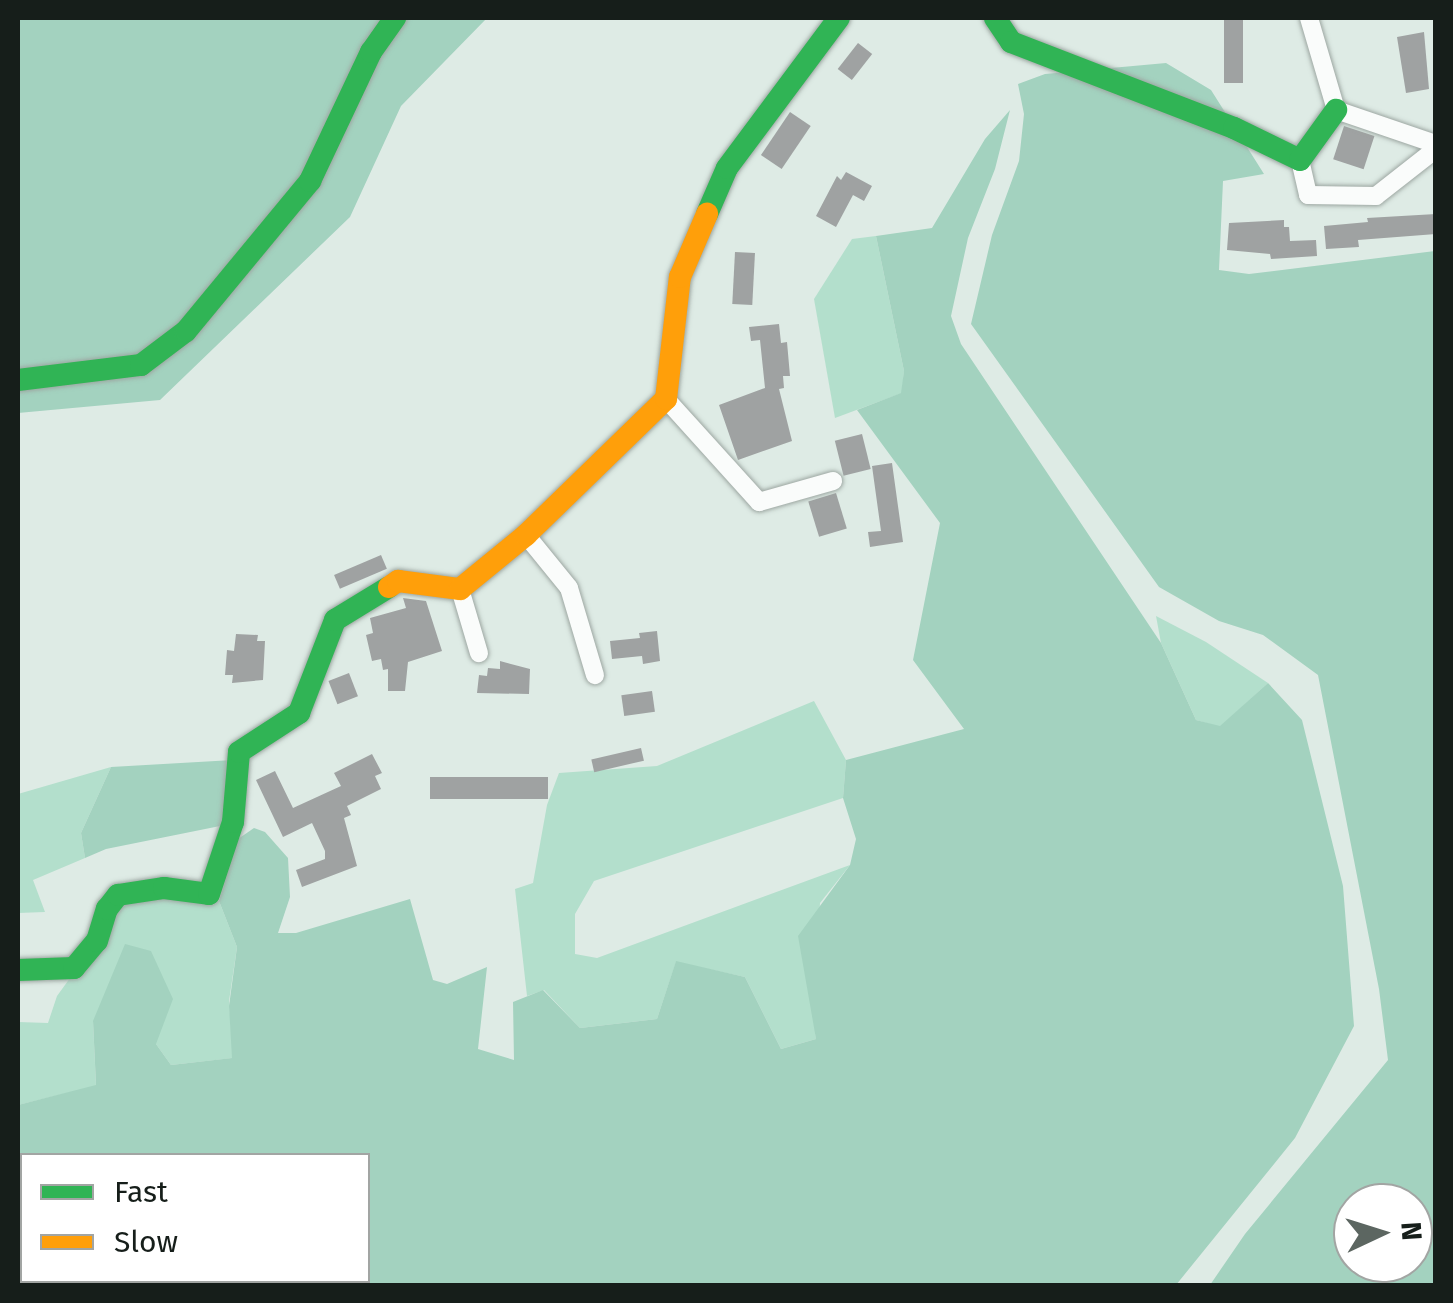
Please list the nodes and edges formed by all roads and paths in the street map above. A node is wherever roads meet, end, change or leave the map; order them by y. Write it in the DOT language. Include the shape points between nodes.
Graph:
graph roads {
  1 [pos="395,18"];
  2 [pos="838,18"];
  3 [pos="995,18"];
  4 [pos="1309,18"];
  5 [pos="1336,110"];
  6 [pos="1436,146"];
  7 [pos="1300,160"];
  8 [pos="18,380"];
  9 [pos="666,399"];
  10 [pos="833,481"];
  11 [pos="526,534"];
  12 [pos="460,589"];
  13 [pos="479,653"];
  14 [pos="595,675"];
  15 [pos="18,970"];
  1 -- 8 [label="street" via="371,52 310,181 186,330 141,365"];
  2 -- 9 [label="street" via="727,168 680,278"];
  3 -- 7 [label="street" via="1011,42"];
  4 -- 5 [label="street"];
  5 -- 6 [label="street"];
  5 -- 7 [label="street"];
  6 -- 7 [label="street" via="1376,196 1308,195"];
  9 -- 10 [label="street" via="760,502"];
  9 -- 11 [label="street"];
  11 -- 12 [label="street"];
  11 -- 14 [label="street" via="569,588"];
  12 -- 13 [label="street"];
  12 -- 15 [label="street" via="398,581 335,620 300,713 239,752 233,822 210,894 164,888 118,895 74,968"];
}
